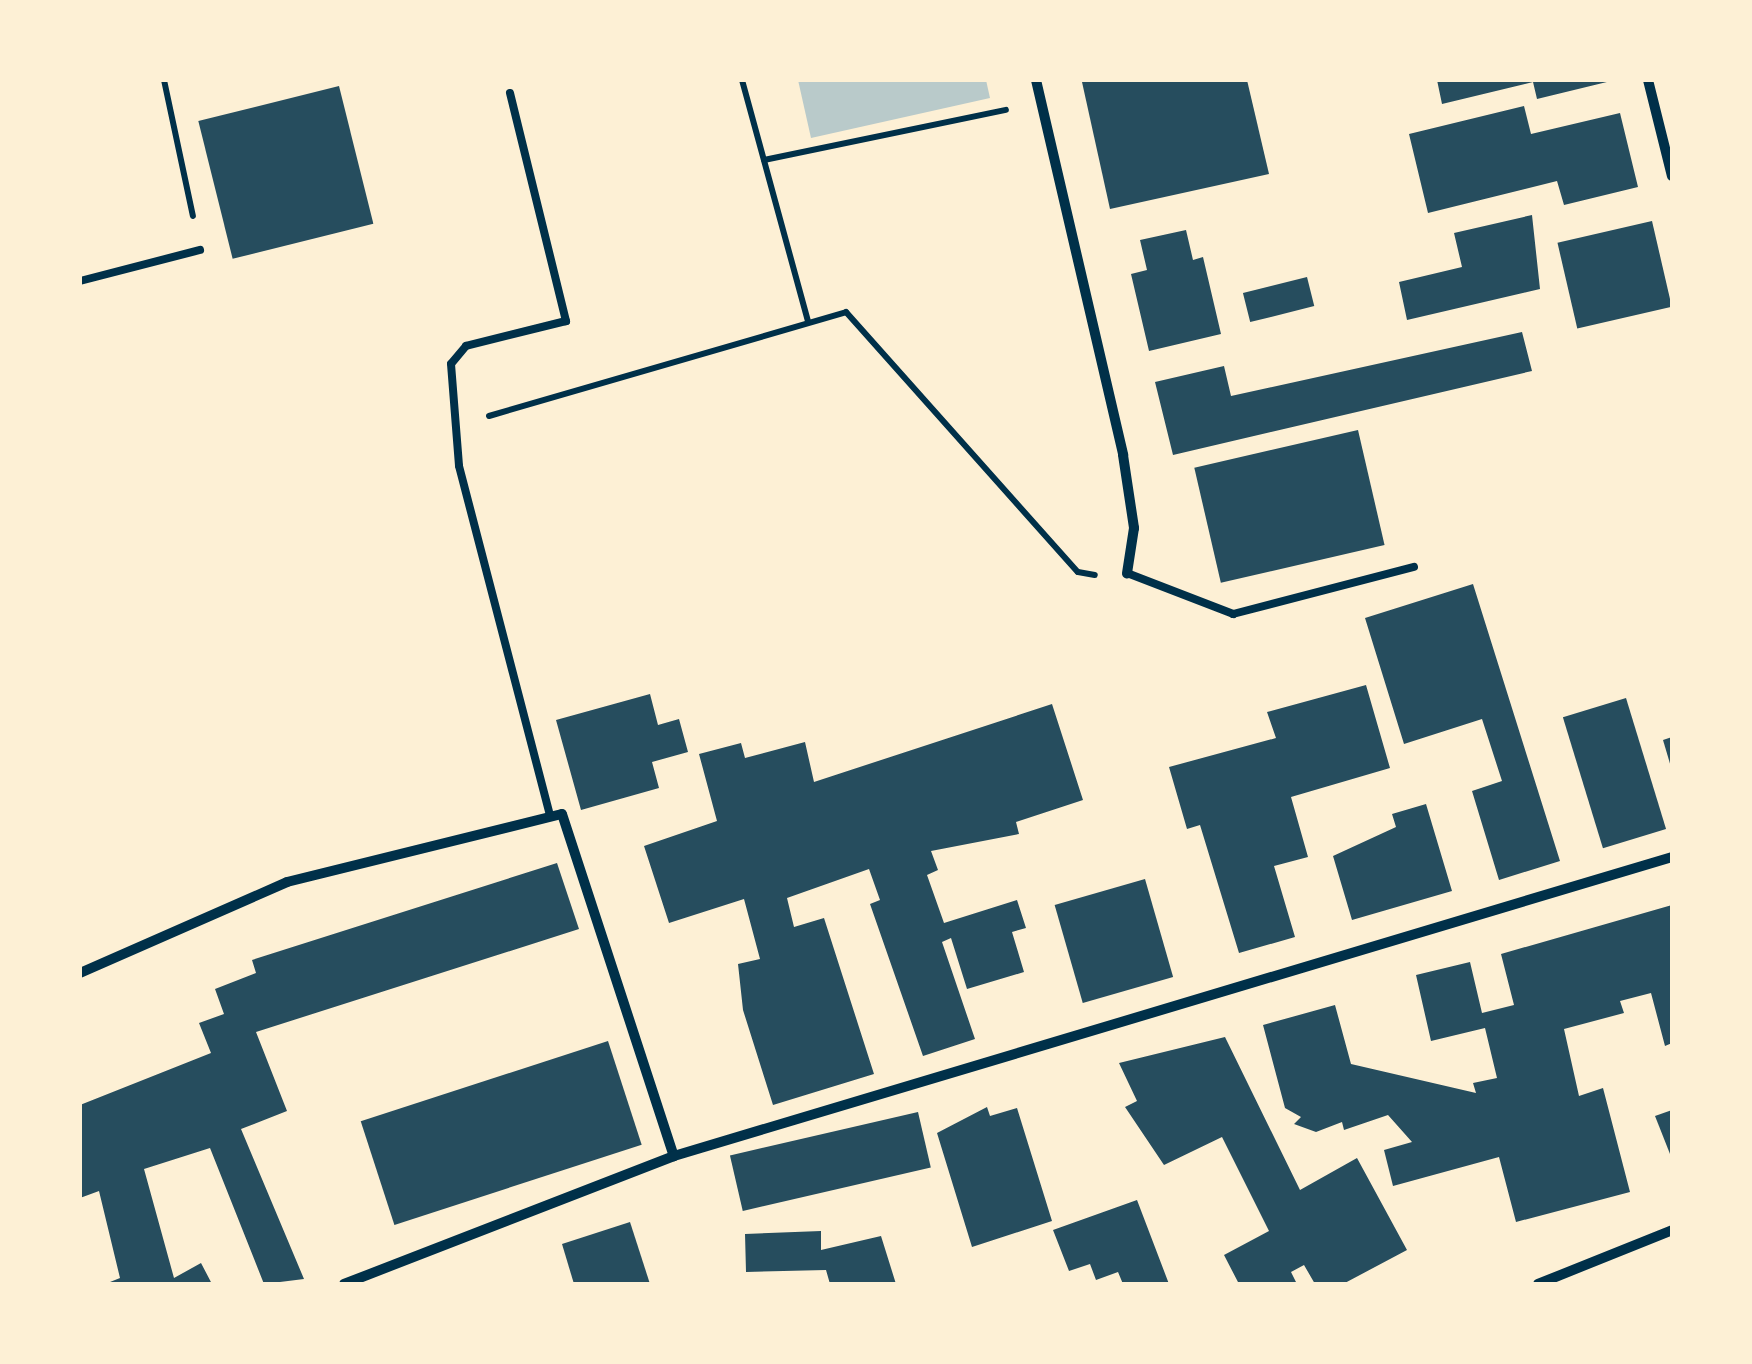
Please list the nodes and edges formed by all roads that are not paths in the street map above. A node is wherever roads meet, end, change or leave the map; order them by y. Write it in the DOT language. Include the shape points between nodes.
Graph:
graph roads {
  1 [pos="1036,80"];
  2 [pos="1648,80"];
  3 [pos="510,93"];
  4 [pos="1672,176"];
  5 [pos="200,250"];
  6 [pos="80,281"];
  7 [pos="1414,568"];
  8 [pos="1127,573"];
  9 [pos="549,811"];
  10 [pos="1672,857"];
  11 [pos="80,973"];
  12 [pos="674,1156"];
  13 [pos="1672,1230"];
  14 [pos="344,1284"];
  15 [pos="1538,1284"];
  1 -- 8 [label="street" via="1122,456 1134,528"];
  2 -- 4 [label="street"];
  3 -- 9 [label="lane" via="566,321 456,350 459,466"];
  5 -- 6 [label="lane"];
  7 -- 8 [label="lane" via="1233,614"];
  9 -- 11 [label="street" via="287,882"];
  9 -- 12 [label="street" via="572,823"];
  10 -- 12 [label="street"];
  12 -- 14 [label="street"];
  13 -- 15 [label="street"];
}
